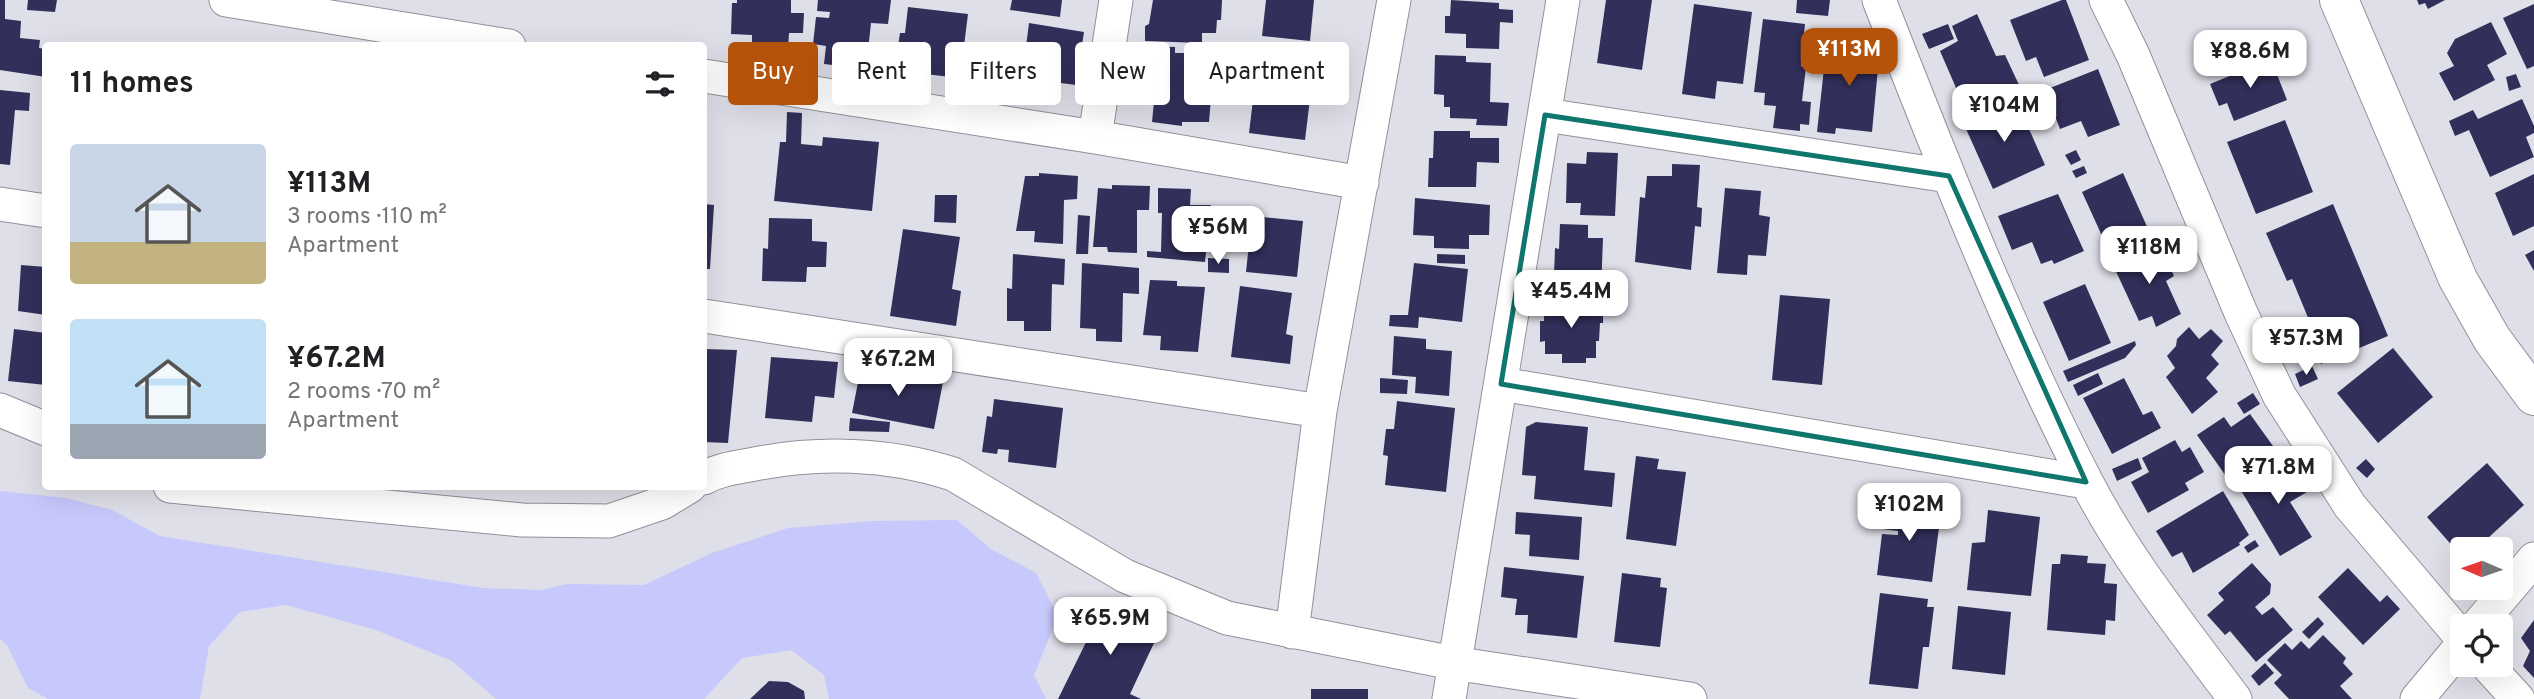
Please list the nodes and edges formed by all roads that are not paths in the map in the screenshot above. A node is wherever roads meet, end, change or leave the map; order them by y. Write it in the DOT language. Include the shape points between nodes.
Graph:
graph roads {
  1 [pos="226,0"];
  2 [pos="1116,0"];
  3 [pos="1394,0"];
  4 [pos="1563,0"];
  5 [pos="1880,0"];
  6 [pos="2106,0"];
  7 [pos="2339,0"];
  8 [pos="329,21"];
  9 [pos="480,42"];
  10 [pos="707,76"];
  11 [pos="1545,116"];
  12 [pos="1095,137"];
  13 [pos="1949,176"];
  14 [pos="1362,183"];
  15 [pos="0,204"];
  16 [pos="42,210"];
  17 [pos="707,316"];
  18 [pos="1501,384"];
  19 [pos="2534,396"];
  20 [pos="0,410"];
  21 [pos="1321,411"];
  22 [pos="42,427"];
  23 [pos="707,476"];
  24 [pos="2086,482"];
  25 [pos="683,490"];
  26 [pos="256,491"];
  27 [pos="2534,558"];
  28 [pos="2487,614"];
  29 [pos="2450,624"];
  30 [pos="1292,632"];
  31 [pos="2450,659"];
  32 [pos="1453,663"];
  33 [pos="2498,677"];
  34 [pos="1449,699"];
  35 [pos="1690,699"];
  36 [pos="2235,699"];
  37 [pos="2417,699"];
  38 [pos="2518,699"];
  1 -- 8 [label="street"];
  2 -- 12 [label="street"];
  3 -- 14 [label="street"];
  4 -- 11 [label="street"];
  5 -- 13 [label="street"];
  6 -- 29 [label="street" via="2279,396 2350,506"];
  7 -- 19 [label="street" via="2458,279 2492,339"];
  8 -- 9 [label="street"];
  10 -- 12 [label="street"];
  11 -- 13 [label="street"];
  11 -- 18 [label="street"];
  12 -- 14 [label="street"];
  13 -- 24 [label="street"];
  14 -- 21 [label="street"];
  15 -- 16 [label="street"];
  17 -- 21 [label="street"];
  18 -- 24 [label="street"];
  18 -- 32 [label="street"];
  20 -- 22 [label="street"];
  21 -- 30 [label="street"];
  23 -- 30 [label="street" via="783,458 869,457 922,464 953,474 1125,576 1227,618"];
  24 -- 36 [label="street" via="2156,592"];
  25 -- 26 [label="street" via="662,503 609,521 522,520"];
  27 -- 28 [label="street"];
  30 -- 32 [label="street"];
  31 -- 37 [label="street"];
  32 -- 34 [label="street"];
  32 -- 35 [label="street"];
  33 -- 38 [label="street"];
}
